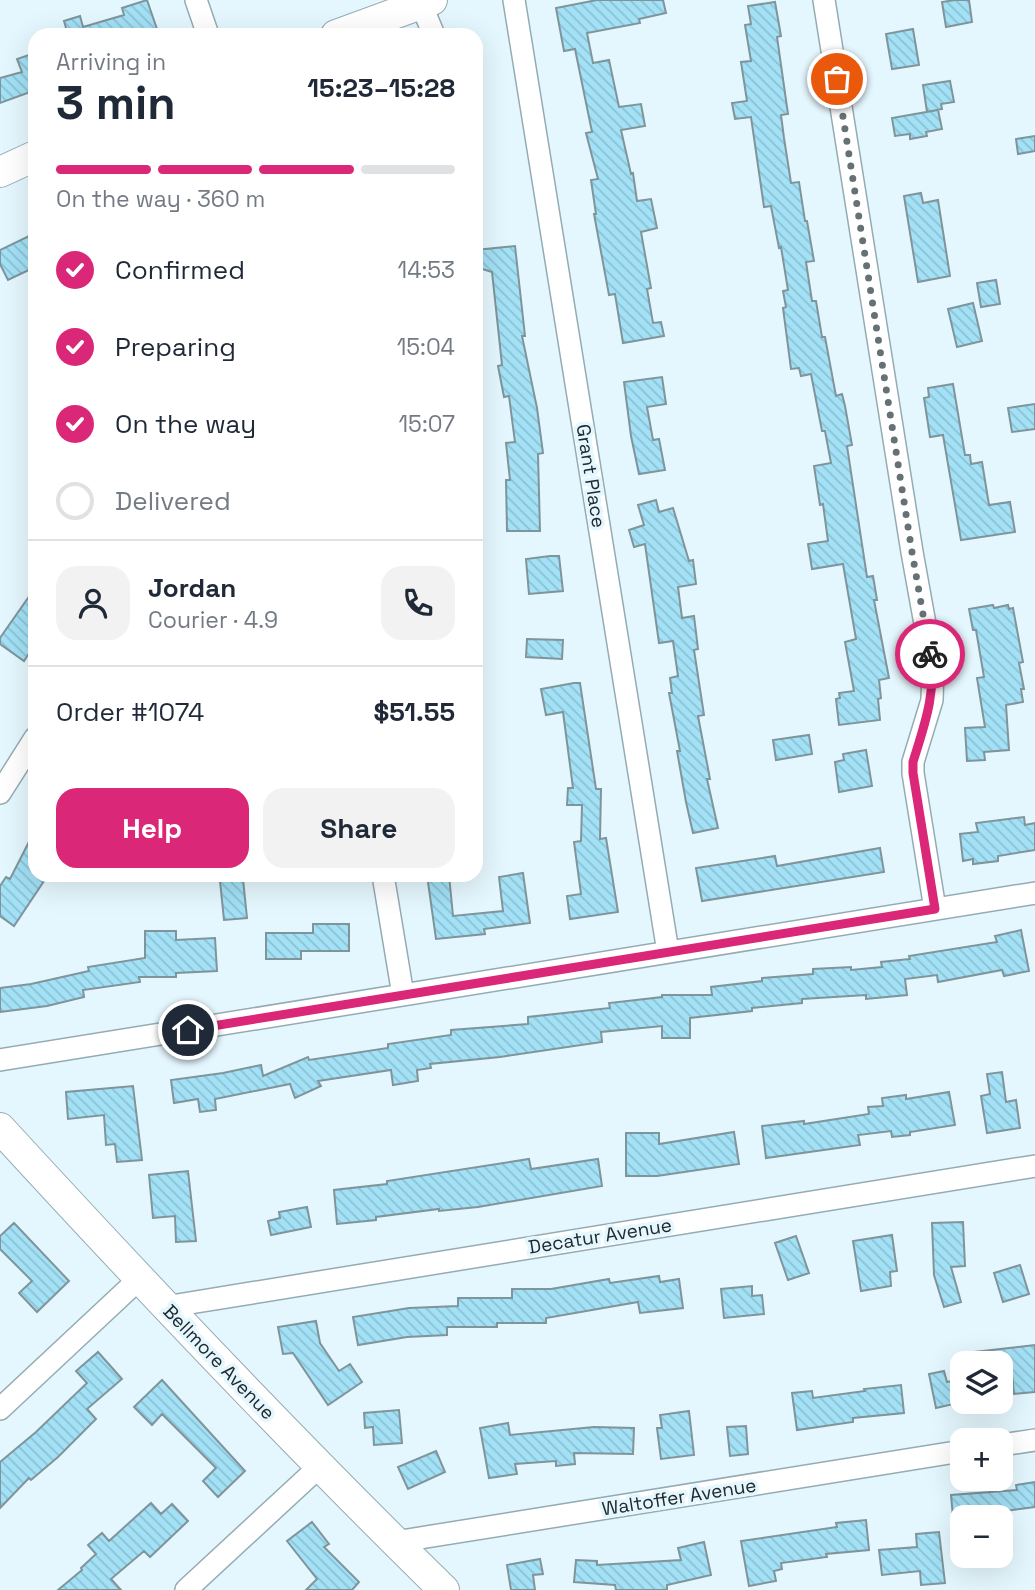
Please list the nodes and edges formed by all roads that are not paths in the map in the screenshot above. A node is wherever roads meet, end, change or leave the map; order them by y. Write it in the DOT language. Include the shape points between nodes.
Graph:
graph roads {
  1 [pos="195,0"];
  2 [pos="514,0"];
  3 [pos="824,0"];
  4 [pos="426,2"];
  5 [pos="205,28"];
  6 [pos="355,28"];
  7 [pos="432,28"];
  8 [pos="28,159"];
  9 [pos="0,172"];
  10 [pos="28,748"];
  11 [pos="2,783"];
  12 [pos="384,882"];
  13 [pos="1035,893"];
  14 [pos="935,909"];
  15 [pos="668,952"];
  16 [pos="403,995"];
  17 [pos="0,1060"];
  18 [pos="0,1128"];
  19 [pos="1035,1166"];
  20 [pos="139,1279"];
  21 [pos="165,1307"];
  22 [pos="0,1409"];
  23 [pos="1035,1440"];
  24 [pos="1013,1443"];
  25 [pos="950,1453"];
  26 [pos="319,1467"];
  27 [pos="396,1542"];
  28 [pos="186,1590"];
  29 [pos="444,1590"];
  1 -- 5 [label="street"];
  2 -- 15 [label="street, Grant Place"];
  3 -- 14 [label="street" via="933,668 932,700 913,773"];
  4 -- 6 [label="main road"];
  4 -- 7 [label="street"];
  8 -- 9 [label="main road"];
  10 -- 11 [label="street"];
  12 -- 16 [label="street"];
  13 -- 14 [label="street"];
  14 -- 15 [label="street"];
  15 -- 16 [label="street"];
  16 -- 17 [label="street"];
  18 -- 20 [label="main road, Bellmore Avenue"];
  19 -- 21 [label="street, Decatur Avenue"];
  20 -- 21 [label="main road, Bellmore Avenue"];
  20 -- 22 [label="street"];
  21 -- 26 [label="main road, Bellmore Avenue"];
  23 -- 24 [label="street"];
  25 -- 27 [label="street, Waltoffer Avenue"];
  26 -- 27 [label="main road, Bellmore Avenue"];
  26 -- 28 [label="street"];
  27 -- 29 [label="main road, Bellmore Avenue"];
}
